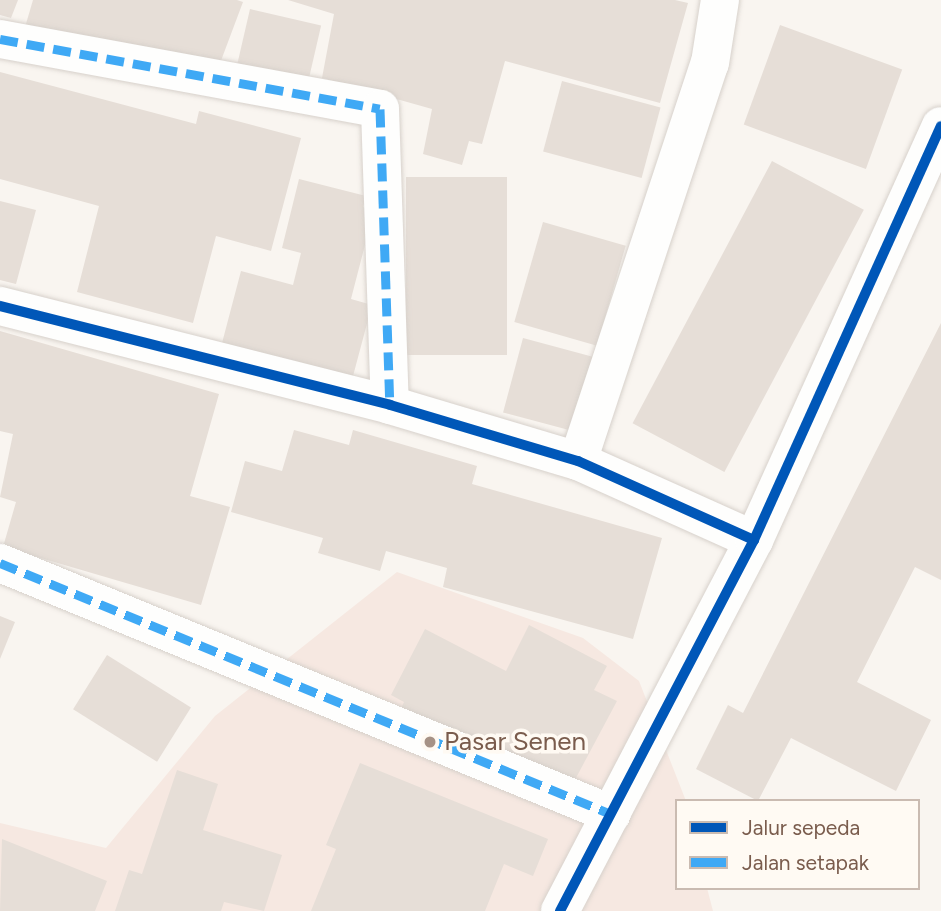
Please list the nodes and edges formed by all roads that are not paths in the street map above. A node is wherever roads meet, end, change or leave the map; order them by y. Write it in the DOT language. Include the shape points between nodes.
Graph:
graph roads {
  1 [pos="720,0"];
  2 [pos="0,39"];
  3 [pos="941,126"];
  4 [pos="0,306"];
  5 [pos="390,405"];
  6 [pos="578,461"];
  7 [pos="754,540"];
  8 [pos="0,563"];
  9 [pos="611,814"];
  10 [pos="560,911"];
  1 -- 6 [label="street" via="710,63"];
  2 -- 5 [label="street" via="380,110"];
  3 -- 7 [label="street"];
  4 -- 5 [label="street"];
  5 -- 6 [label="street"];
  6 -- 7 [label="street"];
  7 -- 9 [label="street"];
  8 -- 9 [label="street"];
  9 -- 10 [label="street"];
}
